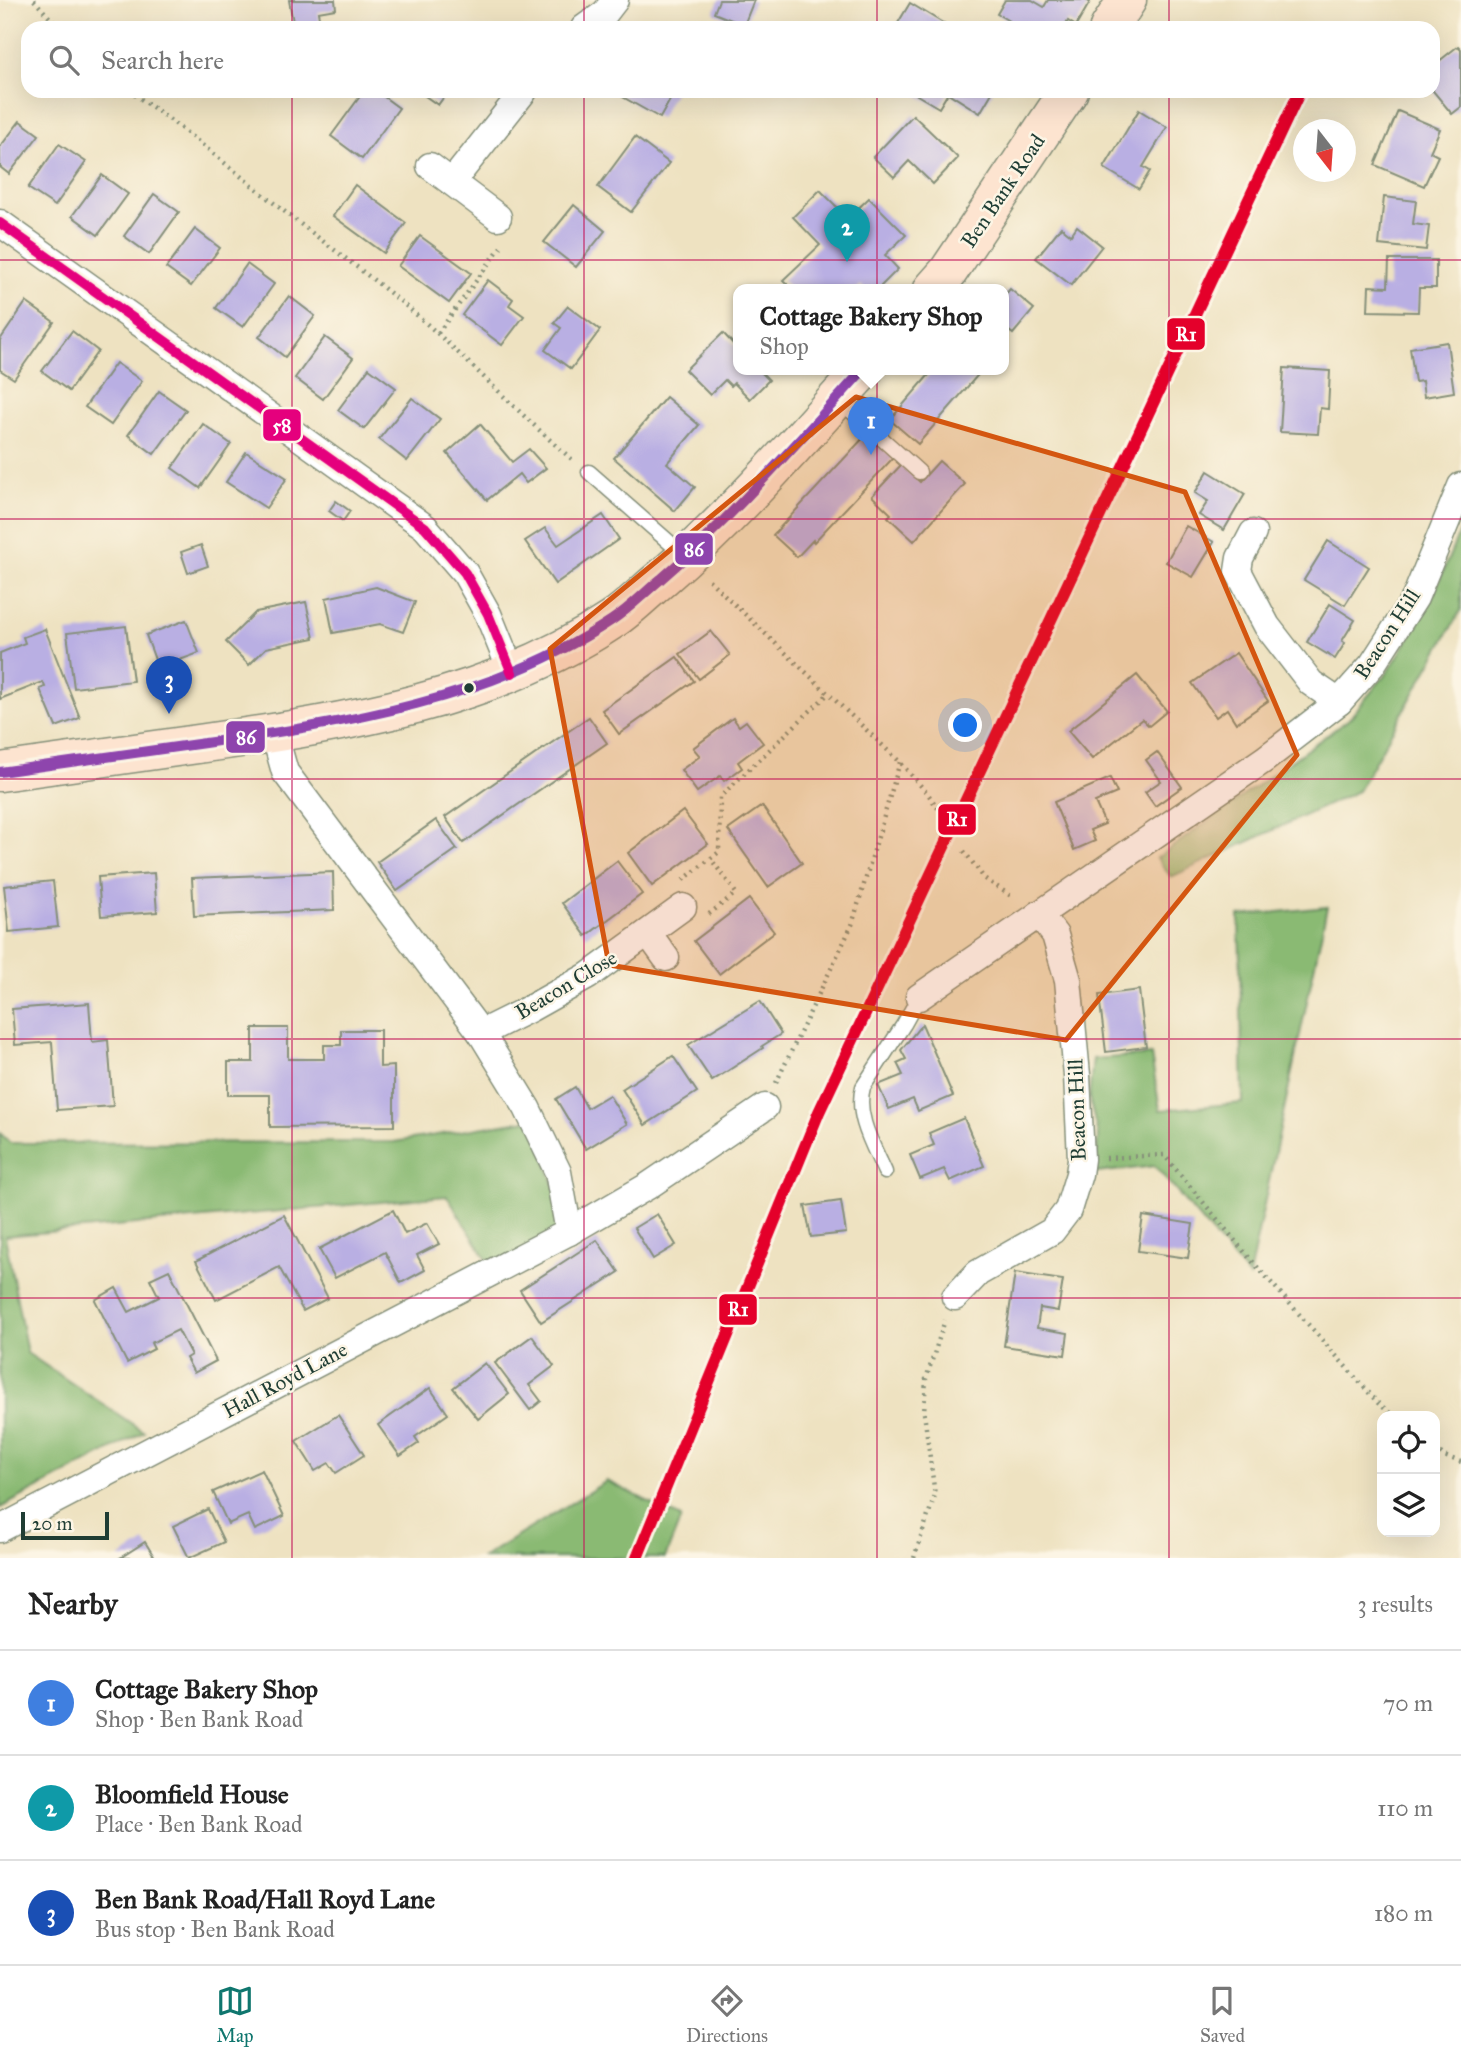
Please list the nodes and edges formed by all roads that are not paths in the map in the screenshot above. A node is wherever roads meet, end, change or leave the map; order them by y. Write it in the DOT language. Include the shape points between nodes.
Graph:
graph roads {
  1 [pos="1127,0"];
  2 [pos="610,6"];
  3 [pos="592,21"];
  4 [pos="1114,21"];
  5 [pos="518,98"];
  6 [pos="1064,98"];
  7 [pos="430,166"];
  8 [pos="452,182"];
  9 [pos="498,217"];
  10 [pos="0,223"];
  11 [pos="937,284"];
  12 [pos="858,375"];
  13 [pos="837,398"];
  14 [pos="589,472"];
  15 [pos="919,472"];
  16 [pos="1461,486"];
  17 [pos="1253,533"];
  18 [pos="686,557"];
  19 [pos="512,673"];
  20 [pos="1339,702"];
  21 [pos="274,733"];
  22 [pos="0,772"];
  23 [pos="683,906"];
  24 [pos="1039,914"];
  25 [pos="648,933"];
  26 [pos="666,958"];
  27 [pos="919,997"];
  28 [pos="481,1033"];
  29 [pos="765,1107"];
  30 [pos="885,1172"];
  31 [pos="569,1232"];
  32 [pos="955,1297"];
  33 [pos="0,1529"];
  1 -- 4 [label="main road"];
  2 -- 3 [label="street"];
  5 -- 8 [label="street"];
  6 -- 11 [label="main road, Ben Bank Road"];
  7 -- 8 [label="street"];
  8 -- 9 [label="street"];
  10 -- 19 [label="street" via="425,527 465,573"];
  12 -- 13 [label="main road"];
  13 -- 15 [label="lane"];
  13 -- 18 [label="main road"];
  14 -- 18 [label="lane"];
  16 -- 20 [label="street, Beacon Hill" via="1415,598 1371,665"];
  17 -- 20 [label="street, Beacon Hill" via="1238,572 1266,626 1311,682"];
  18 -- 19 [label="main road" via="615,618 563,650"];
  19 -- 21 [label="main road" via="450,696"];
  20 -- 24 [label="street, Beacon Hill" via="1265,760"];
  21 -- 22 [label="main road"];
  21 -- 28 [label="street" via="285,772"];
  23 -- 25 [label="street, Beacon Close"];
  24 -- 27 [label="street, Beacon Hill"];
  24 -- 32 [label="street, Beacon Hill" via="1055,935 1068,980 1077,1074 1079,1174 1068,1210 1052,1231 978,1273"];
  25 -- 26 [label="street"];
  25 -- 28 [label="street, Beacon Close" via="588,976"];
  27 -- 30 [label="lane, Beacon Hill" via="860,1098 863,1122"];
  28 -- 31 [label="street" via="527,1108 558,1171"];
  29 -- 31 [label="street, Hall Royd Lane" via="648,1186"];
  31 -- 33 [label="street, Hall Royd Lane"];
}
